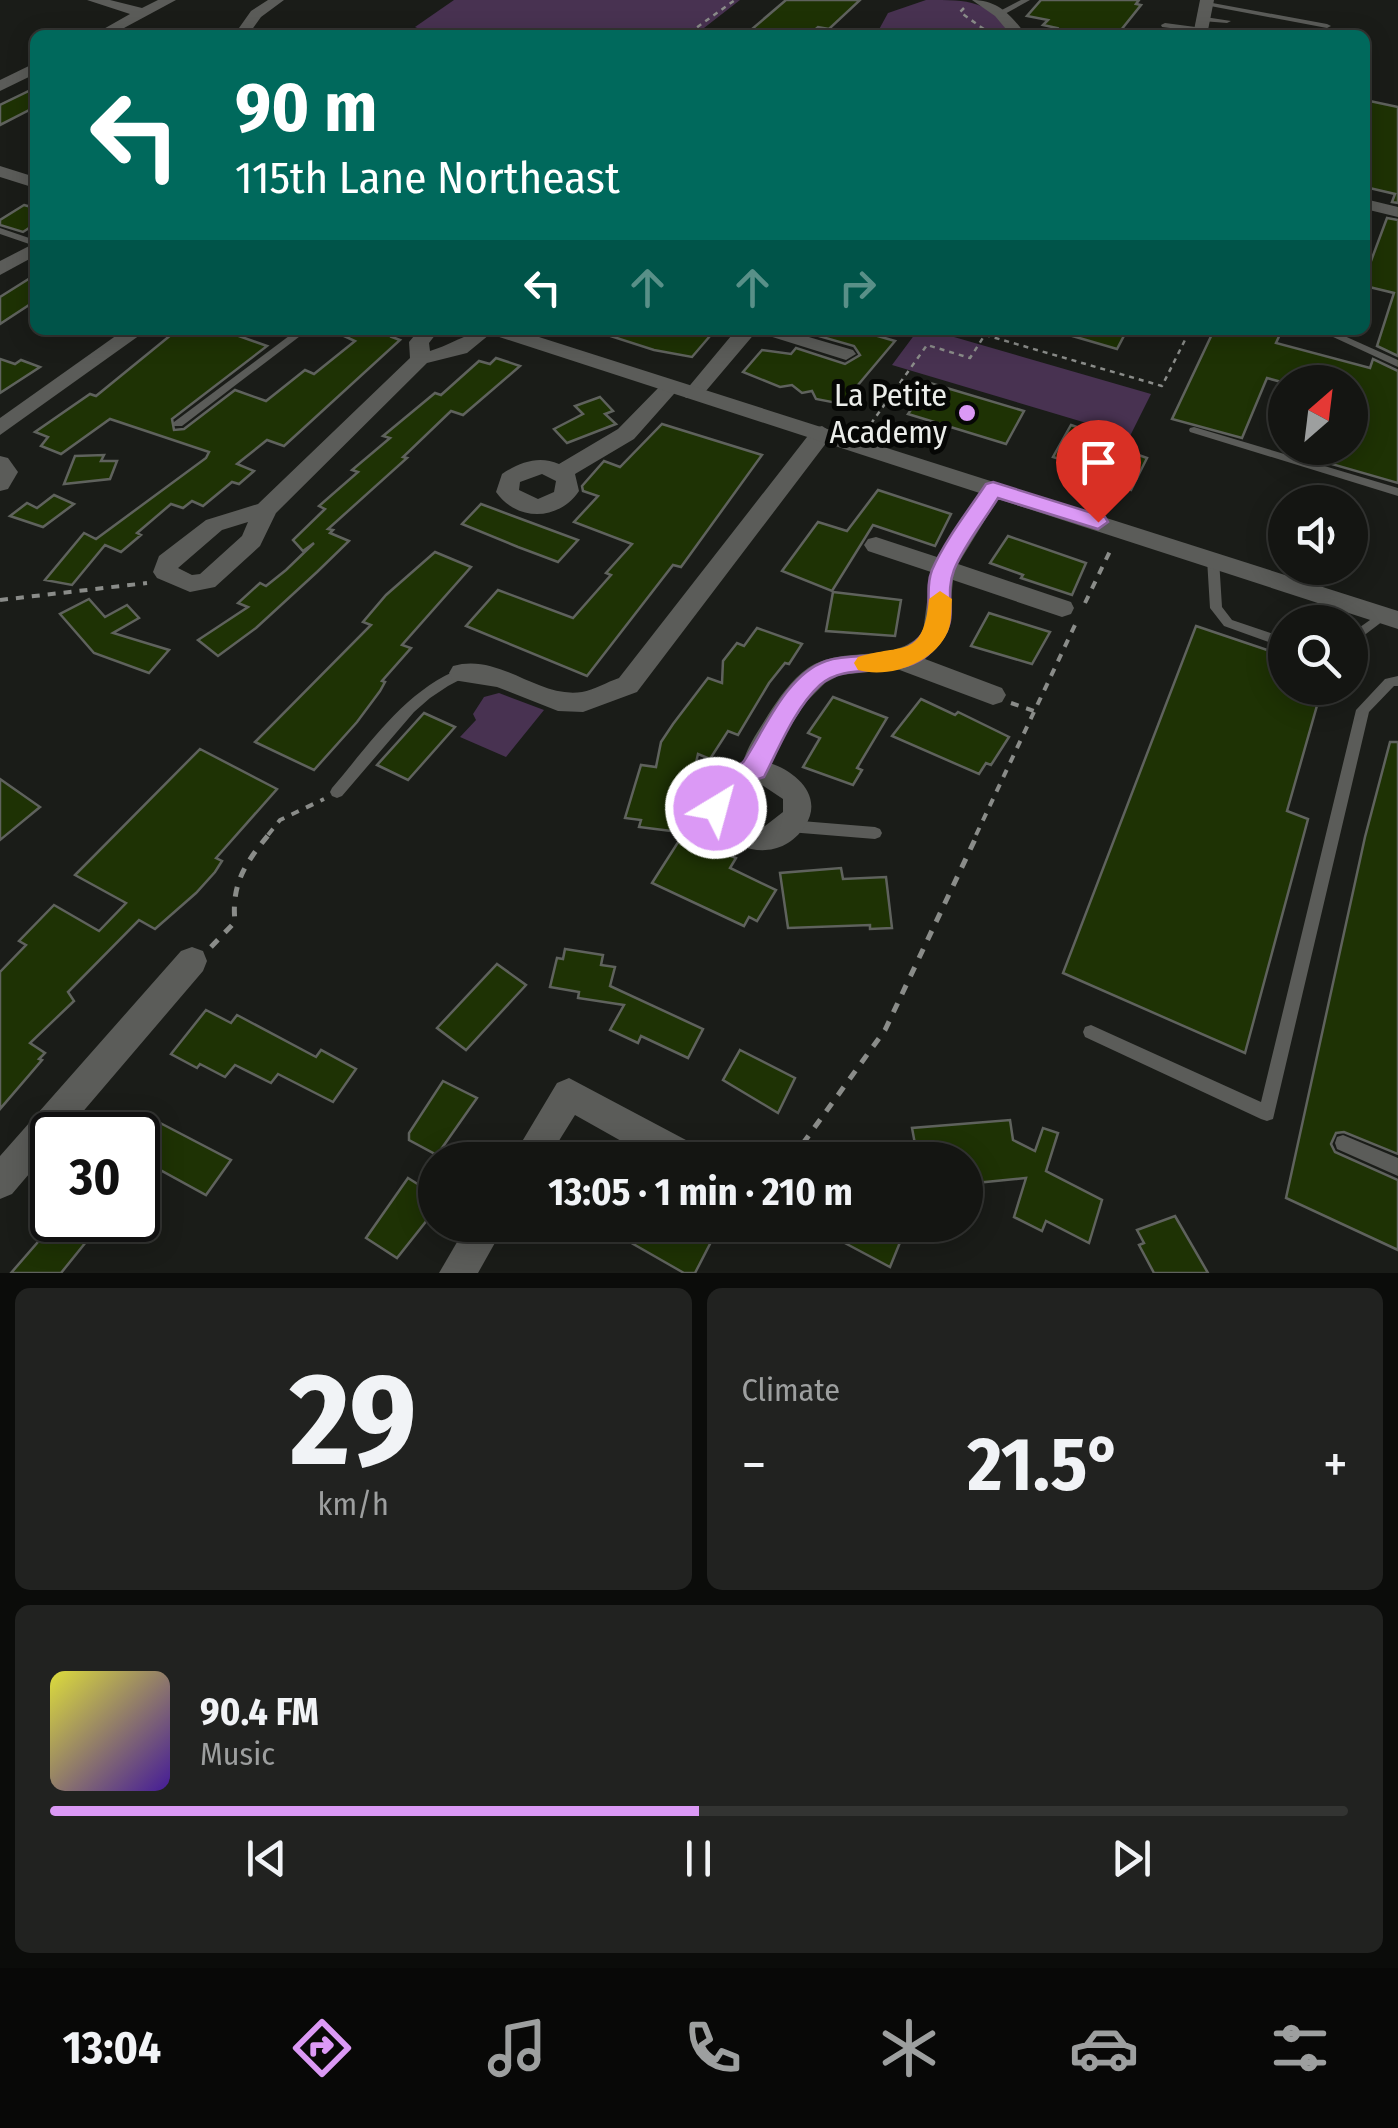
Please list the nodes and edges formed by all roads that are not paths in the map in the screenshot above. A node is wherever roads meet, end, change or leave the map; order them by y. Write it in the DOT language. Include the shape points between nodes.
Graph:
graph roads {
  1 [pos="94,0"];
  2 [pos="169,0"];
  3 [pos="277,0"];
  4 [pos="976,0"];
  5 [pos="1026,0"];
  6 [pos="143,13"];
  7 [pos="1000,13"];
  8 [pos="1204,18"];
  9 [pos="1227,21"];
  10 [pos="1165,25"];
  11 [pos="1327,26"];
  12 [pos="110,30"];
  13 [pos="245,30"];
  14 [pos="1015,30"];
  15 [pos="30,71"];
  16 [pos="0,86"];
  17 [pos="0,171"];
  18 [pos="30,180"];
  19 [pos="1370,205"];
  20 [pos="1398,212"];
  21 [pos="0,231"];
  22 [pos="30,243"];
  23 [pos="30,248"];
  24 [pos="0,269"];
  25 [pos="130,335"];
  26 [pos="295,335"];
  27 [pos="425,335"];
  28 [pos="478,335"];
  29 [pos="512,335"];
  30 [pos="742,335"];
  31 [pos="781,335"];
  32 [pos="1334,335"];
  33 [pos="846,354"];
  34 [pos="420,359"];
  35 [pos="1398,364"];
  36 [pos="670,386"];
  37 [pos="694,394"];
  38 [pos="178,424"];
  39 [pos="0,428"];
  40 [pos="1194,430"];
  41 [pos="822,433"];
  42 [pos="0,463"];
  43 [pos="562,472"];
  44 [pos="0,484"];
  45 [pos="993,489"];
  46 [pos="1398,492"];
  47 [pos="266,508"];
  48 [pos="876,545"];
  49 [pos="1213,559"];
  50 [pos="944,569"];
  51 [pos="1062,608"];
  52 [pos="1390,618"];
  53 [pos="1368,631"];
  54 [pos="1268,636"];
  55 [pos="902,661"];
  56 [pos="462,673"];
  57 [pos="1398,681"];
  58 [pos="993,695"];
  59 [pos="756,770"];
  60 [pos="337,792"];
  61 [pos="790,826"];
  62 [pos="875,833"];
  63 [pos="192,961"];
  64 [pos="1091,1032"];
  65 [pos="539,1142"];
  66 [pos="656,1142"];
  67 [pos="1343,1143"];
  68 [pos="1398,1168"];
  69 [pos="0,1182"];
  70 [pos="476,1242"];
  71 [pos="457,1273"];
  1 -- 6 [label="street"];
  2 -- 6 [label="street"];
  3 -- 13 [label="street"];
  4 -- 7 [label="street"];
  5 -- 7 [label="lane"];
  6 -- 12 [label="street"];
  7 -- 14 [label="street"];
  8 -- 9 [label="lane"];
  8 -- 10 [label="lane"];
  8 -- 11 [label="lane"];
  15 -- 16 [label="street"];
  17 -- 18 [label="street"];
  19 -- 20 [label="street"];
  21 -- 22 [label="lane"];
  23 -- 24 [label="street"];
  25 -- 39 [label="street"];
  26 -- 38 [label="lane"];
  27 -- 34 [label="street"];
  28 -- 34 [label="street" via="460,349"];
  29 -- 36 [label="street"];
  30 -- 37 [label="street"];
  31 -- 33 [label="street"];
  32 -- 35 [label="lane"];
  34 -- 47 [label="street"];
  36 -- 37 [label="street"];
  36 -- 43 [label="street" via="626,434"];
  37 -- 41 [label="street"];
  40 -- 46 [label="lane"];
  41 -- 45 [label="street"];
  41 -- 56 [label="street" via="628,685 582,702 558,701 500,678"];
  42 -- 44 [label="street" via="8,472"];
  45 -- 49 [label="street"];
  45 -- 50 [label="street"];
  47 -- 47 [label="street" via="252,540 207,581 190,584 164,570 206,530"];
  48 -- 50 [label="street"];
  49 -- 52 [label="street"];
  49 -- 54 [label="lane" via="1216,608 1228,623"];
  50 -- 51 [label="street"];
  50 -- 55 [label="street" via="938,629"];
  52 -- 53 [label="lane"];
  55 -- 58 [label="street"];
  55 -- 59 [label="street" via="830,668 811,680 757,758"];
  56 -- 60 [label="lane" via="421,698"];
  57 -- 64 [label="lane" via="1362,710 1267,1112"];
  59 -- 61 [label="street" via="778,775 794,789 798,808"];
  59 -- 61 [label="street" via="734,775 719,789 719,817 735,832 758,838"];
  61 -- 62 [label="lane"];
  63 -- 69 [label="street"];
  65 -- 66 [label="street" via="569,1094"];
  67 -- 68 [label="lane"];
  70 -- 71 [label="street"];
}
